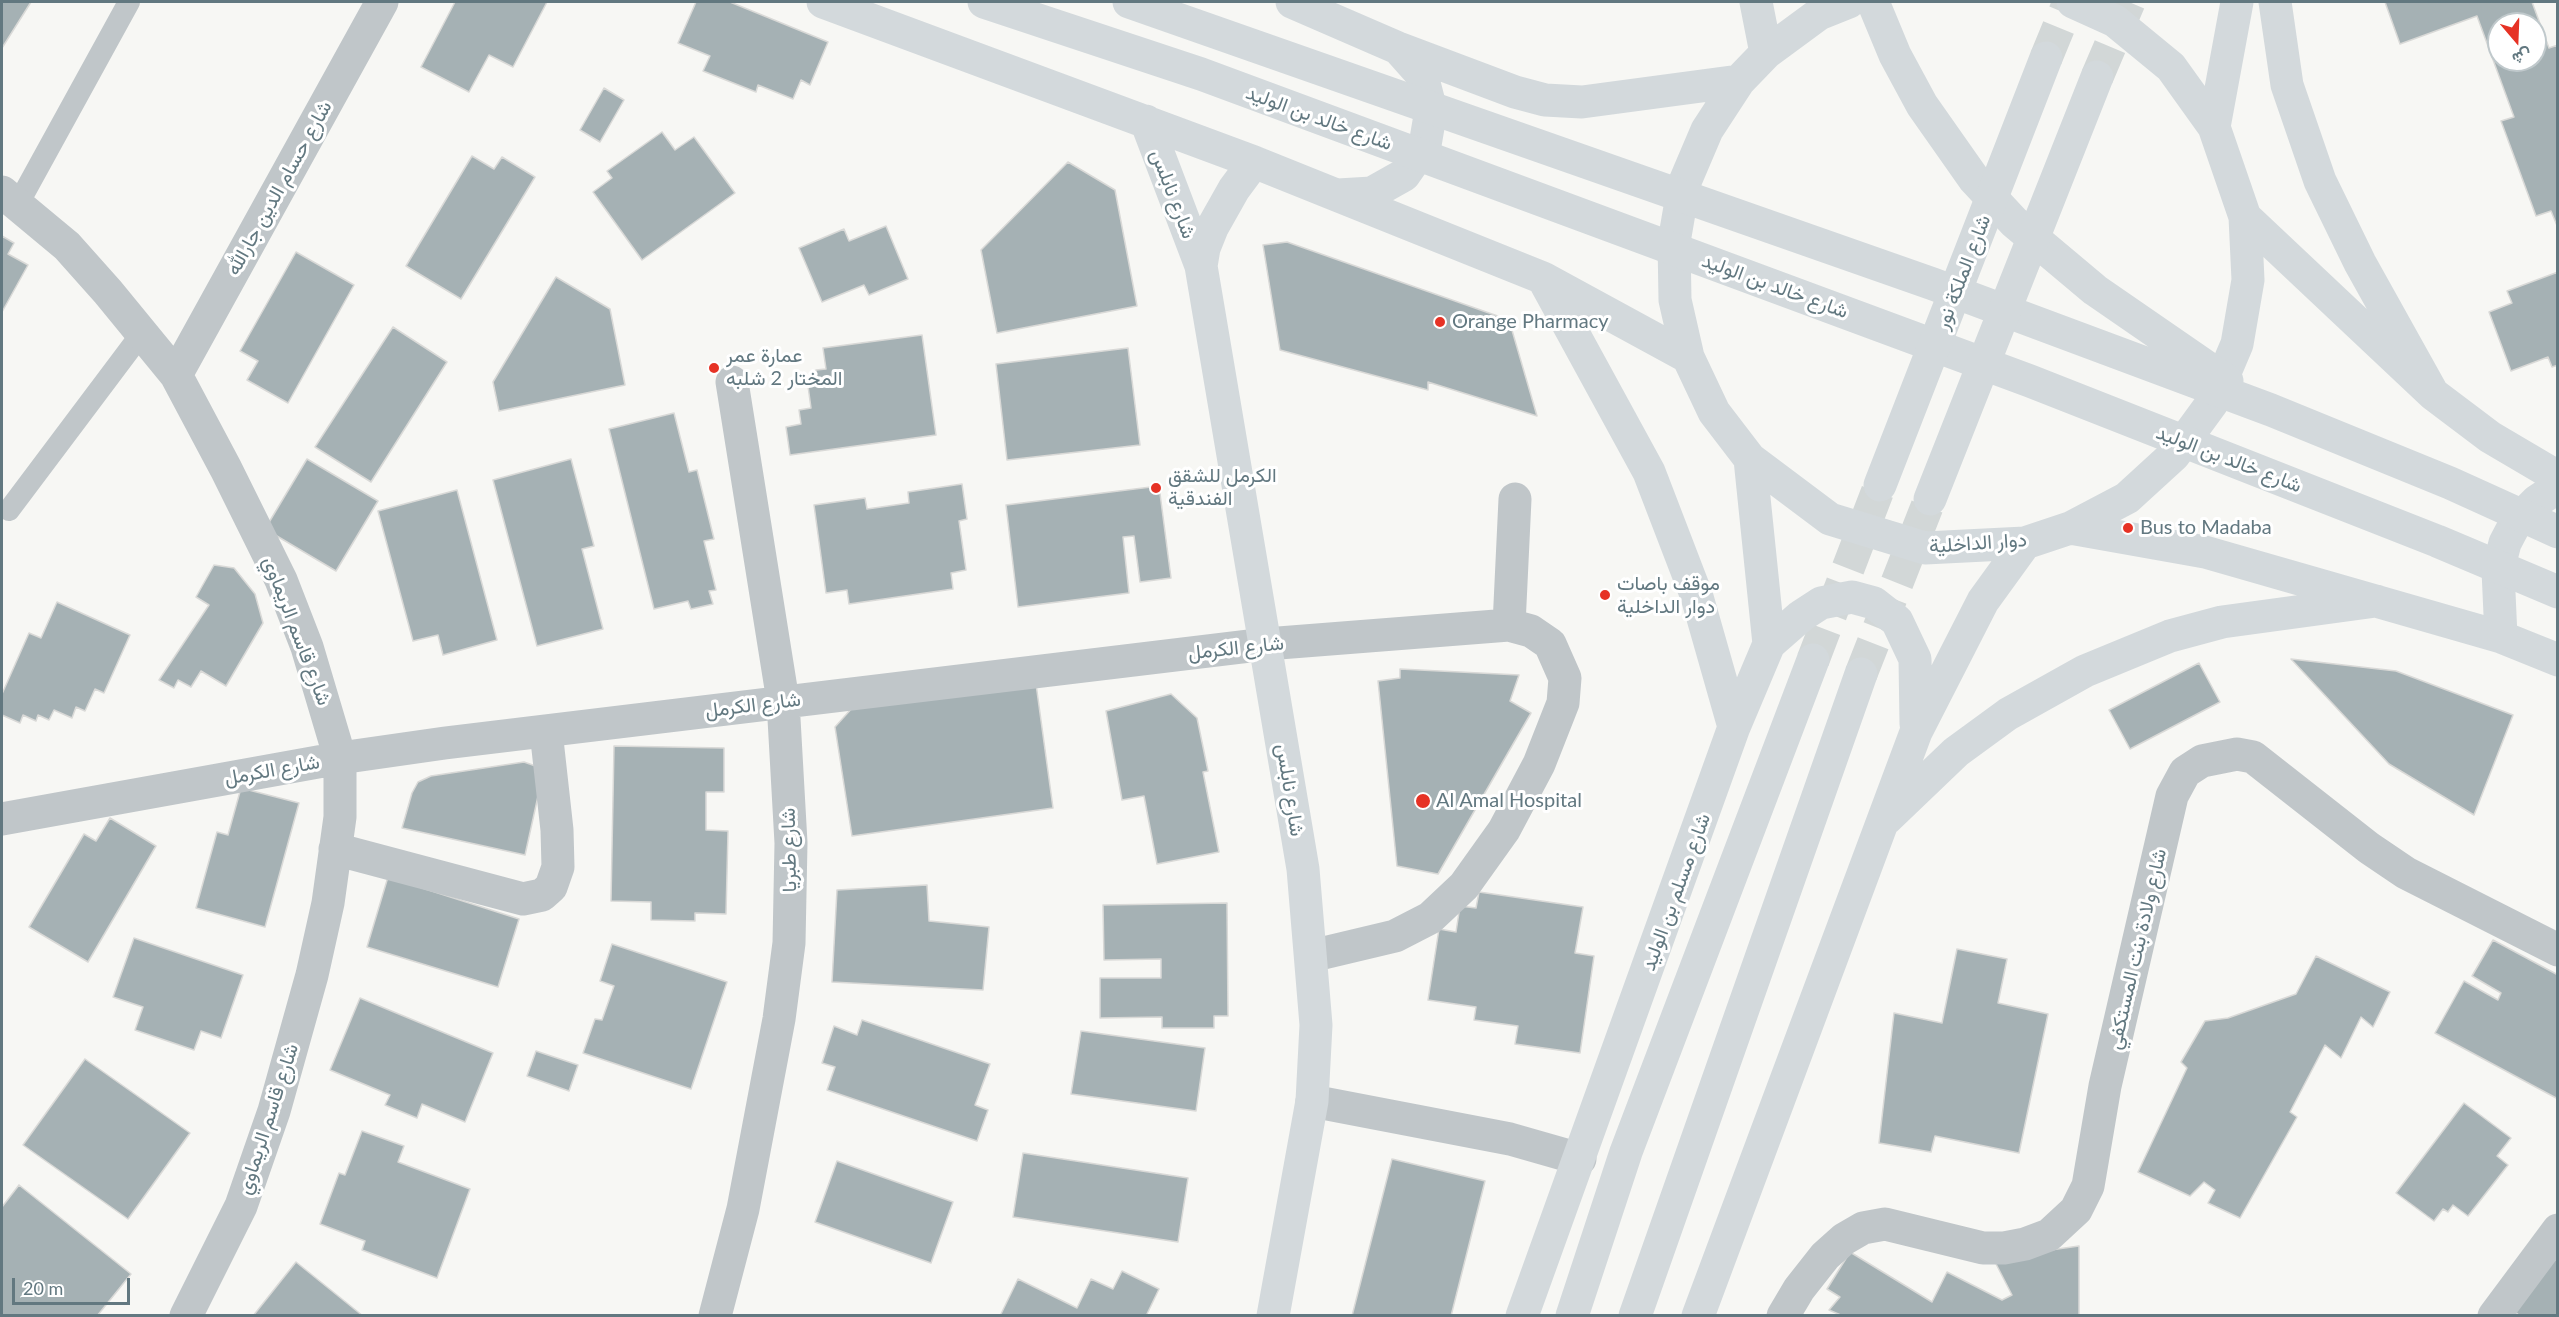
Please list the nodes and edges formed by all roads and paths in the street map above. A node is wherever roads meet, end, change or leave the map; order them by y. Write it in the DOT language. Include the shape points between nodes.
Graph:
graph roads {
  1 [pos="129,2"];
  2 [pos="382,2"];
  3 [pos="823,2"];
  4 [pos="984,2"];
  5 [pos="1129,2"];
  6 [pos="1292,2"];
  7 [pos="1756,2"];
  8 [pos="1849,2"];
  9 [pos="1873,2"];
  10 [pos="2073,2"];
  11 [pos="2237,2"];
  12 [pos="2275,2"];
  13 [pos="1398,48"];
  14 [pos="1766,53"];
  15 [pos="2046,58"];
  16 [pos="2097,77"];
  17 [pos="1739,81"];
  18 [pos="1146,121"];
  19 [pos="2214,127"];
  20 [pos="1254,162"];
  21 [pos="1336,195"];
  22 [pos="10,198"];
  23 [pos="2245,217"];
  24 [pos="1201,266"];
  25 [pos="1543,278"];
  26 [pos="142,333"];
  27 [pos="1688,357"];
  28 [pos="176,375"];
  29 [pos="732,382"];
  30 [pos="2433,394"];
  31 [pos="2271,411"];
  32 [pos="1750,459"];
  33 [pos="2558,477"];
  34 [pos="1880,485"];
  35 [pos="2558,487"];
  36 [pos="1930,499"];
  37 [pos="1515,500"];
  38 [pos="9,510"];
  39 [pos="2070,528"];
  40 [pos="2558,532"];
  41 [pos="2025,543"];
  42 [pos="2558,592"];
  43 [pos="2376,601"];
  44 [pos="1509,625"];
  45 [pos="2501,637"];
  46 [pos="1266,644"];
  47 [pos="1769,644"];
  48 [pos="1813,660"];
  49 [pos="2558,660"];
  50 [pos="1861,674"];
  51 [pos="783,701"];
  52 [pos="1734,728"];
  53 [pos="546,731"];
  54 [pos="1916,732"];
  55 [pos="340,758"];
  56 [pos="2,819"];
  57 [pos="1878,827"];
  58 [pos="335,849"];
  59 [pos="2558,950"];
  60 [pos="1311,956"];
  61 [pos="1312,1101"];
  62 [pos="1580,1159"];
  63 [pos="2558,1230"];
  64 [pos="186,1316"];
  65 [pos="715,1316"];
  66 [pos="1273,1316"];
  67 [pos="1522,1316"];
  68 [pos="1572,1316"];
  69 [pos="1635,1316"];
  70 [pos="1698,1316"];
  71 [pos="1783,1316"];
  72 [pos="2494,1316"];
  1 -- 22 [label="lane"];
  2 -- 28 [label="street, شارع حسام الدين جارالله"];
  3 -- 18 [label="main road"];
  4 -- 42 [label="main road, شارع خالد بن الوليد" via="1212,78 2030,381"];
  5 -- 31 [label="main road" via="1922,280"];
  6 -- 13 [label="main road"];
  7 -- 14 [label="main road"];
  8 -- 14 [label="main road, دوار الداخلية" via="1819,14"];
  9 -- 31 [label="main road" via="1922,105 1974,179 2014,222 2095,290"];
  10 -- 19 [label="main road, دوار الداخلية" via="2115,21 2171,67"];
  11 -- 19 [label="main road"];
  12 -- 30 [label="main road" via="2287,85 2320,181 2360,263"];
  13 -- 17 [label="main road" via="1545,100 1604,100"];
  13 -- 21 [label="main road" via="1422,75 1431,110 1425,145 1404,175 1372,193"];
  14 -- 17 [label="main road, دوار الداخلية"];
  15 -- 34 [label="main road, شارع الملكة نور"];
  16 -- 36 [label="main road"];
  17 -- 27 [label="main road, دوار الداخلية" via="1707,130 1684,184 1674,242 1675,300"];
  18 -- 20 [label="main road"];
  18 -- 24 [label="main road, شارع نابلس"];
  19 -- 23 [label="main road, دوار الداخلية"];
  20 -- 21 [label="main road"];
  20 -- 24 [label="main road, شارع نابلس" via="1212,228"];
  21 -- 25 [label="main road"];
  22 -- 26 [label="street, شارع قاسم الريماوي" via="67,246"];
  23 -- 30 [label="main road"];
  23 -- 39 [label="main road, دوار الداخلية" via="2248,280 2237,344 2212,403 2174,455 2127,498"];
  24 -- 46 [label="main road, شارع نابلس"];
  25 -- 27 [label="main road"];
  25 -- 52 [label="main road" via="1649,472 1697,597"];
  26 -- 28 [label="street, شارع قاسم الريماوي"];
  26 -- 38 [label="lane"];
  27 -- 32 [label="main road, دوار الداخلية" via="1714,412"];
  28 -- 55 [label="street, شارع قاسم الريماوي" via="281,580 311,656"];
  29 -- 51 [label="street, شارع طبريا"];
  30 -- 33 [label="main road" via="2490,437"];
  31 -- 40 [label="main road" via="2450,483"];
  32 -- 41 [label="main road, دوار الداخلية" via="1840,523 1925,548"];
  32 -- 47 [label="main road, شارع مسلم بن الوليد"];
  35 -- 45 [label="main road" via="2516,522 2505,543 2498,570"];
  37 -- 44 [label="street"];
  39 -- 41 [label="main road, دوار الداخلية"];
  39 -- 43 [label="main road" via="2205,552"];
  41 -- 54 [label="main road" via="1983,601"];
  43 -- 45 [label="main road"];
  43 -- 57 [label="main road" via="2222,622 2170,636 2085,671 2008,714 1956,752"];
  44 -- 46 [label="street, شارع الكرمل"];
  44 -- 60 [label="street" via="1531,631 1550,644 1565,678 1563,703 1539,764 1504,830 1464,886 1430,918 1395,936"];
  45 -- 49 [label="main road"];
  46 -- 51 [label="street, شارع الكرمل"];
  46 -- 60 [label="main road, شارع نابلس" via="1303,869"];
  47 -- 52 [label="main road, شارع مسلم بن الوليد"];
  47 -- 54 [label="main road" via="1821,603 1852,597 1874,603 1897,621 1915,659"];
  48 -- 68 [label="main road" via="1626,1152"];
  50 -- 69 [label="main road"];
  51 -- 53 [label="street, شارع الكرمل"];
  51 -- 65 [label="street, شارع طبريا" via="791,843 789,943 779,1019 743,1209"];
  52 -- 62 [label="main road, شارع مسلم بن الوليد"];
  53 -- 55 [label="street, شارع الكرمل"];
  53 -- 58 [label="street" via="558,867 551,887 542,895 523,899"];
  54 -- 57 [label="main road"];
  55 -- 56 [label="street, شارع الكرمل"];
  55 -- 58 [label="street, شارع قاسم الريماوي" via="340,817"];
  57 -- 70 [label="main road"];
  58 -- 64 [label="street, شارع قاسم الريماوي" via="312,975 274,1111 241,1206"];
  59 -- 71 [label="street, شارع ولادة بنت المستكفي" via="2406,873 2369,849 2253,757 2237,754 2202,761 2186,772 2172,796 2105,1086 2088,1186 2076,1210 2049,1235 2004,1248 1983,1248 1885,1224 1863,1228 1825,1256"];
  60 -- 61 [label="main road, شارع نابلس" via="1316,1024"];
  61 -- 62 [label="street" via="1510,1139"];
  61 -- 66 [label="main road, شارع نابلس"];
  62 -- 67 [label="main road, شارع مسلم بن الوليد"];
  63 -- 72 [label="street"];
}
